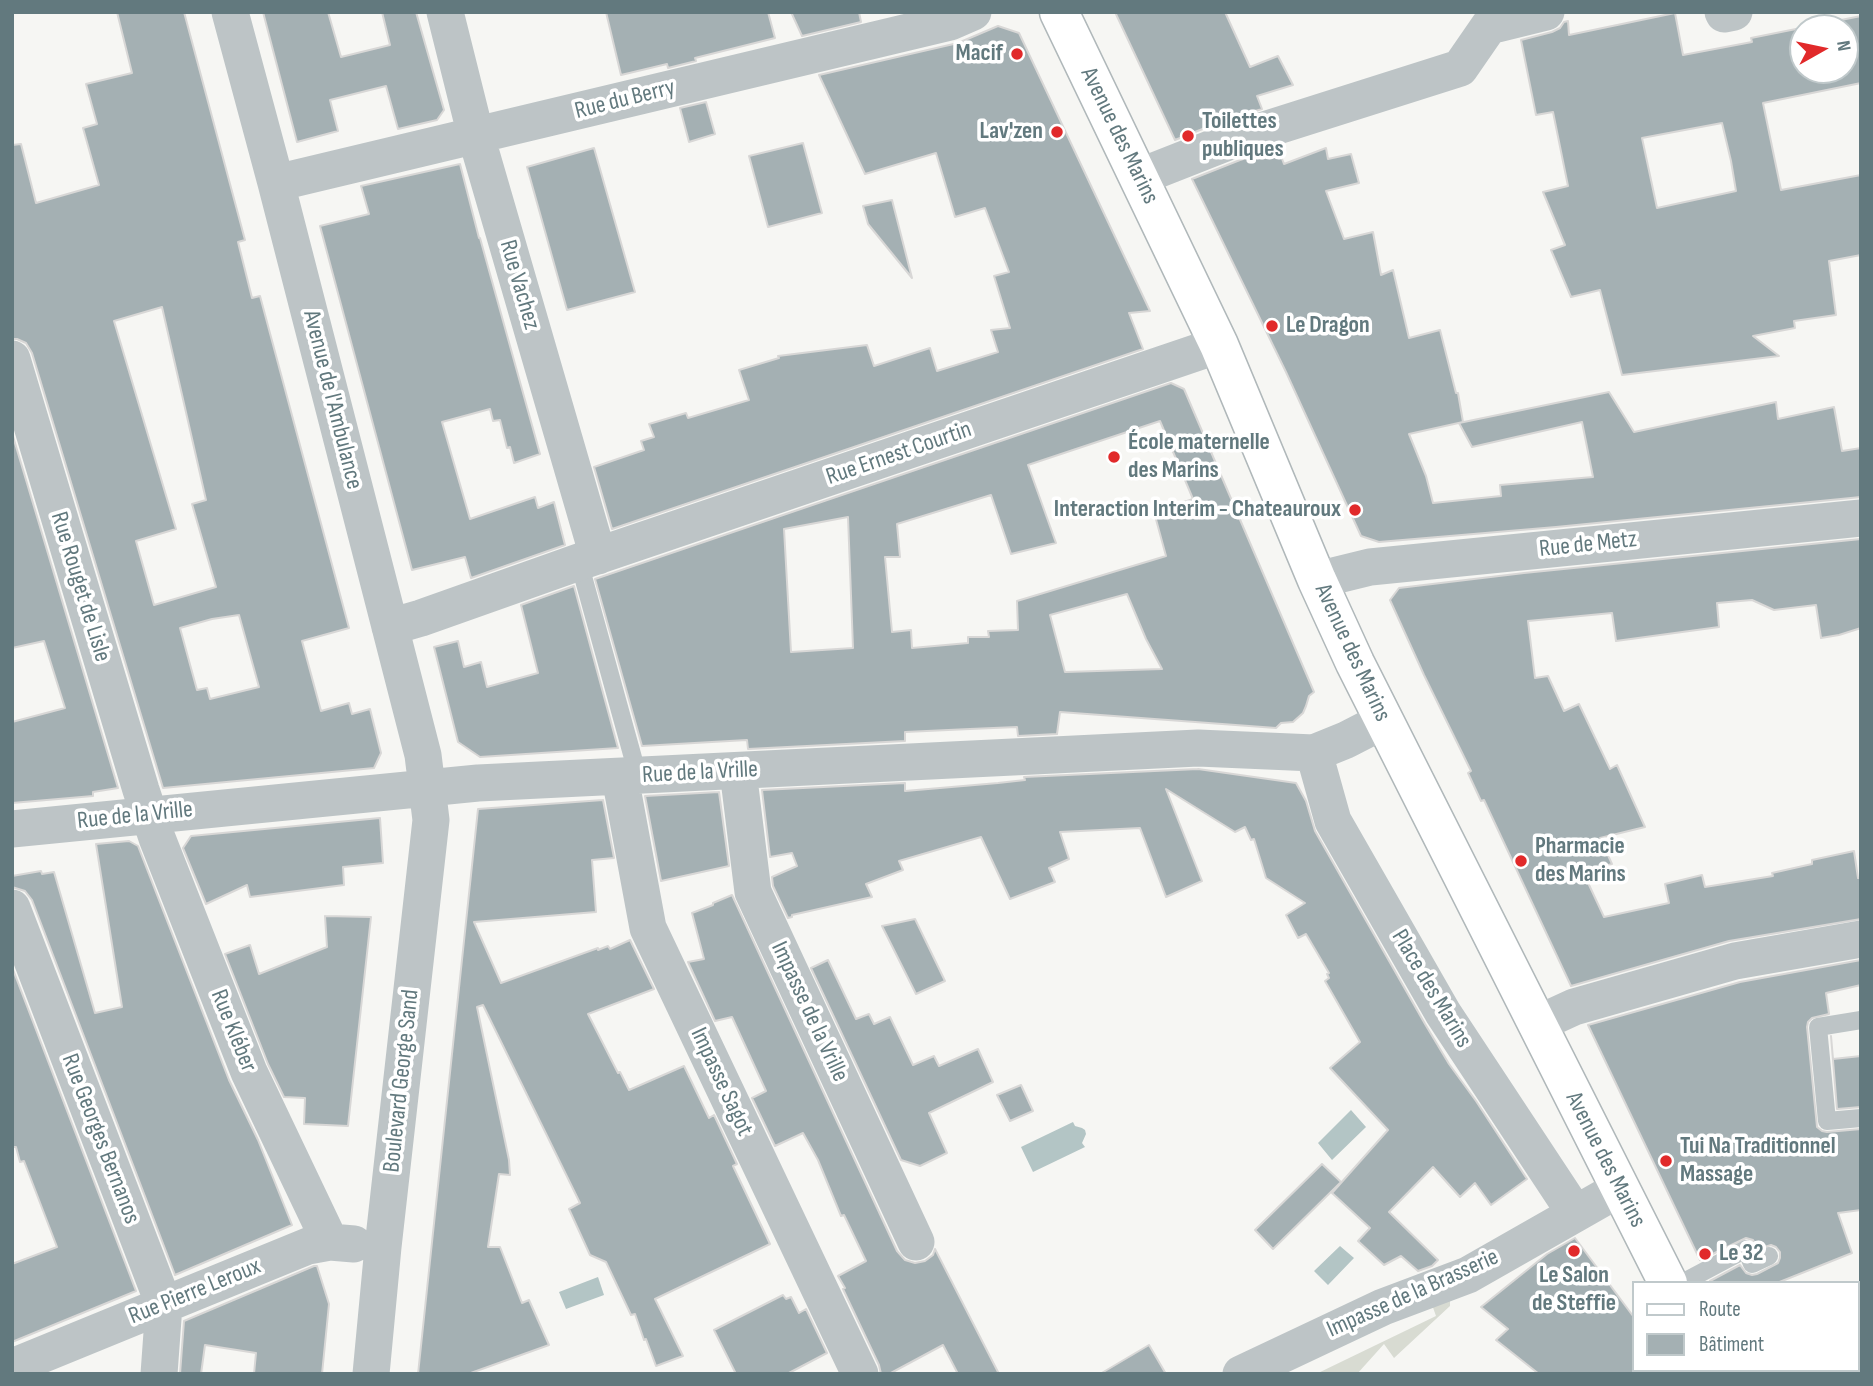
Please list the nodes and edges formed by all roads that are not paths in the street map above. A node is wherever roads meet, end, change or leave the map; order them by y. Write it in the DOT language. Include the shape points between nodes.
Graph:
graph roads {
  1 [pos="230,12"];
  2 [pos="445,12"];
  3 [pos="973,12"];
  4 [pos="1059,12"];
  5 [pos="1546,12"];
  6 [pos="476,136"];
  7 [pos="1139,177"];
  8 [pos="276,183"];
  9 [pos="1220,345"];
  10 [pos="12,359"];
  11 [pos="1861,517"];
  12 [pos="588,559"];
  13 [pos="1317,580"];
  14 [pos="390,627"];
  15 [pos="1383,721"];
  16 [pos="1314,753"];
  17 [pos="738,771"];
  18 [pos="629,777"];
  19 [pos="427,789"];
  20 [pos="149,814"];
  21 [pos="12,829"];
  22 [pos="12,908"];
  23 [pos="1861,939"];
  24 [pos="1861,1020"];
  25 [pos="1537,1024"];
  26 [pos="1861,1118"];
  27 [pos="1619,1189"];
  28 [pos="1575,1213"];
  29 [pos="330,1242"];
  30 [pos="916,1242"];
  31 [pos="383,1247"];
  32 [pos="1769,1256"];
  33 [pos="1667,1281"];
  34 [pos="1686,1281"];
  35 [pos="164,1305"];
  36 [pos="12,1367"];
  37 [pos="858,1373"];
  38 [pos="159,1374"];
  39 [pos="371,1374"];
  40 [pos="1241,1374"];
  1 -- 8 [label="street, Avenue de l'Ambulance"];
  2 -- 6 [label="street, Rue Vachez"];
  3 -- 6 [label="street, Rue du Berry" via="950,22"];
  4 -- 7 [label="main road, Avenue des Marins"];
  5 -- 7 [label="street" via="1489,26 1460,68 1233,140"];
  6 -- 8 [label="street, Rue du Berry"];
  6 -- 12 [label="street, Rue Vachez"];
  7 -- 9 [label="main road, Avenue des Marins"];
  8 -- 14 [label="street, Avenue de l'Ambulance"];
  9 -- 12 [label="street, Rue Ernest Courtin"];
  9 -- 13 [label="main road, Avenue des Marins"];
  10 -- 20 [label="street, Rue Rouget de Lisle"];
  11 -- 13 [label="street, Rue de Metz" via="1370,568"];
  12 -- 14 [label="street, Rue Ernest Courtin"];
  12 -- 18 [label="lane"];
  13 -- 15 [label="main road, Avenue des Marins"];
  14 -- 19 [label="street, Avenue de l'Ambulance" via="423,755"];
  15 -- 16 [label="street, Rue de la Vrille"];
  15 -- 25 [label="main road, Avenue des Marins"];
  16 -- 17 [label="street, Rue de la Vrille" via="1198,748"];
  16 -- 28 [label="street, Place des Marins" via="1334,821 1443,1013"];
  17 -- 18 [label="street, Rue de la Vrille"];
  17 -- 30 [label="street, Impasse de la Vrille" via="752,892"];
  18 -- 19 [label="street, Rue de la Vrille"];
  18 -- 37 [label="street, Impasse Sagot" via="648,929"];
  19 -- 20 [label="street, Rue de la Vrille"];
  19 -- 31 [label="street, Boulevard George Sand" via="431,820"];
  20 -- 21 [label="street, Rue de la Vrille"];
  20 -- 29 [label="street, Rue Kléber" via="249,1072"];
  22 -- 35 [label="street, Rue Georges Bernanos"];
  23 -- 25 [label="street" via="1735,961 1574,1007"];
  24 -- 26 [label="lane" via="1818,1027 1828,1121"];
  25 -- 27 [label="main road, Avenue des Marins"];
  27 -- 28 [label="street, Impasse de la Brasserie"];
  27 -- 33 [label="main road, Avenue des Marins"];
  28 -- 40 [label="street, Impasse de la Brasserie" via="1468,1275 1383,1307"];
  29 -- 31 [label="street, Rue Pierre Leroux"];
  29 -- 35 [label="street, Rue Pierre Leroux" via="308,1246"];
  31 -- 39 [label="street, Boulevard George Sand"];
  32 -- 34 [label="lane" via="1752,1264 1746,1249"];
  35 -- 36 [label="street, Rue Pierre Leroux"];
  35 -- 38 [label="street, Rue Georges Bernanos"];
}
